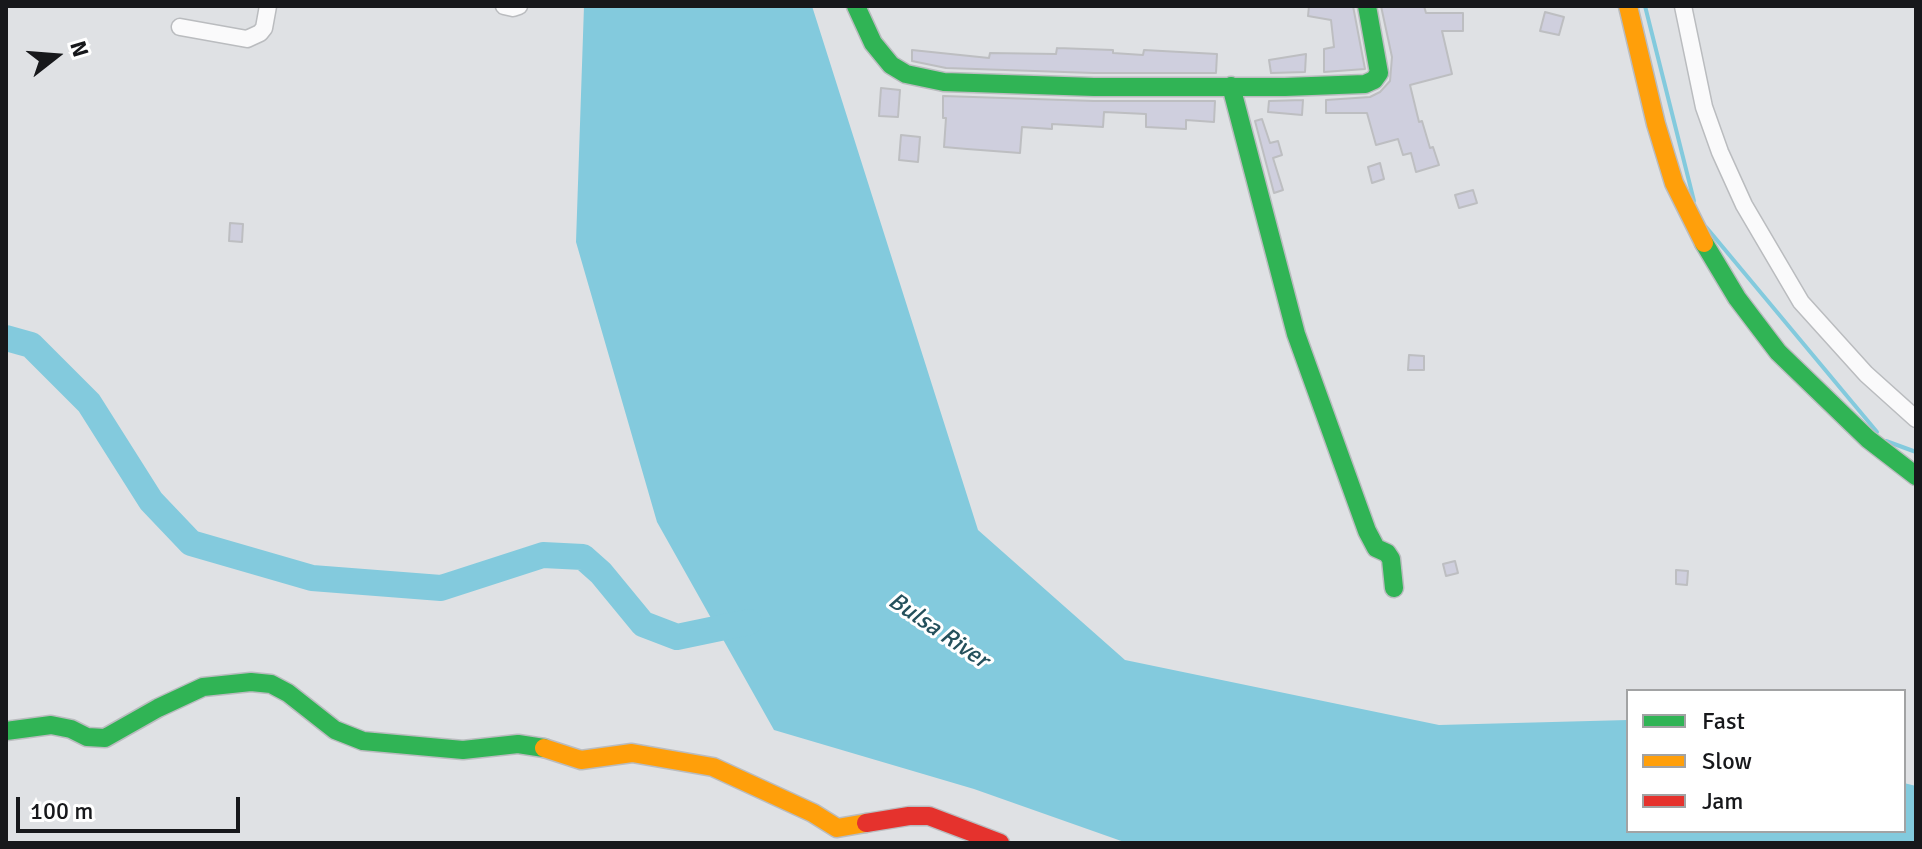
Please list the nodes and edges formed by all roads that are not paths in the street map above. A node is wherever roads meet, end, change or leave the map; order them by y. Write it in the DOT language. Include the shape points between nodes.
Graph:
graph roads {
  1 [pos="268,6"];
  2 [pos="504,6"];
  3 [pos="519,6"];
  4 [pos="856,6"];
  5 [pos="1367,6"];
  6 [pos="1628,6"];
  7 [pos="1683,6"];
  8 [pos="180,27"];
  9 [pos="1231,86"];
  10 [pos="1916,419"];
  11 [pos="1916,476"];
  12 [pos="1394,588"];
  13 [pos="6,731"];
  14 [pos="1000,843"];
  1 -- 8 [label="street" via="264,28 247,39"];
  2 -- 3 [label="street"];
  4 -- 9 [label="street" via="882,54 906,74 920,78 970,84"];
  5 -- 9 [label="street" via="1378,58 1374,80"];
  6 -- 11 [label="street" via="1674,183 1737,298 1778,352 1821,395"];
  7 -- 10 [label="street" via="1704,107 1744,205 1801,302 1866,374"];
  9 -- 12 [label="street" via="1296,334 1367,531 1376,548 1391,559"];
  13 -- 14 [label="street" via="51,725 105,738 203,687 271,684 335,730 363,741 463,750 518,744 581,760 655,755 713,767 837,828 929,816"];
}
